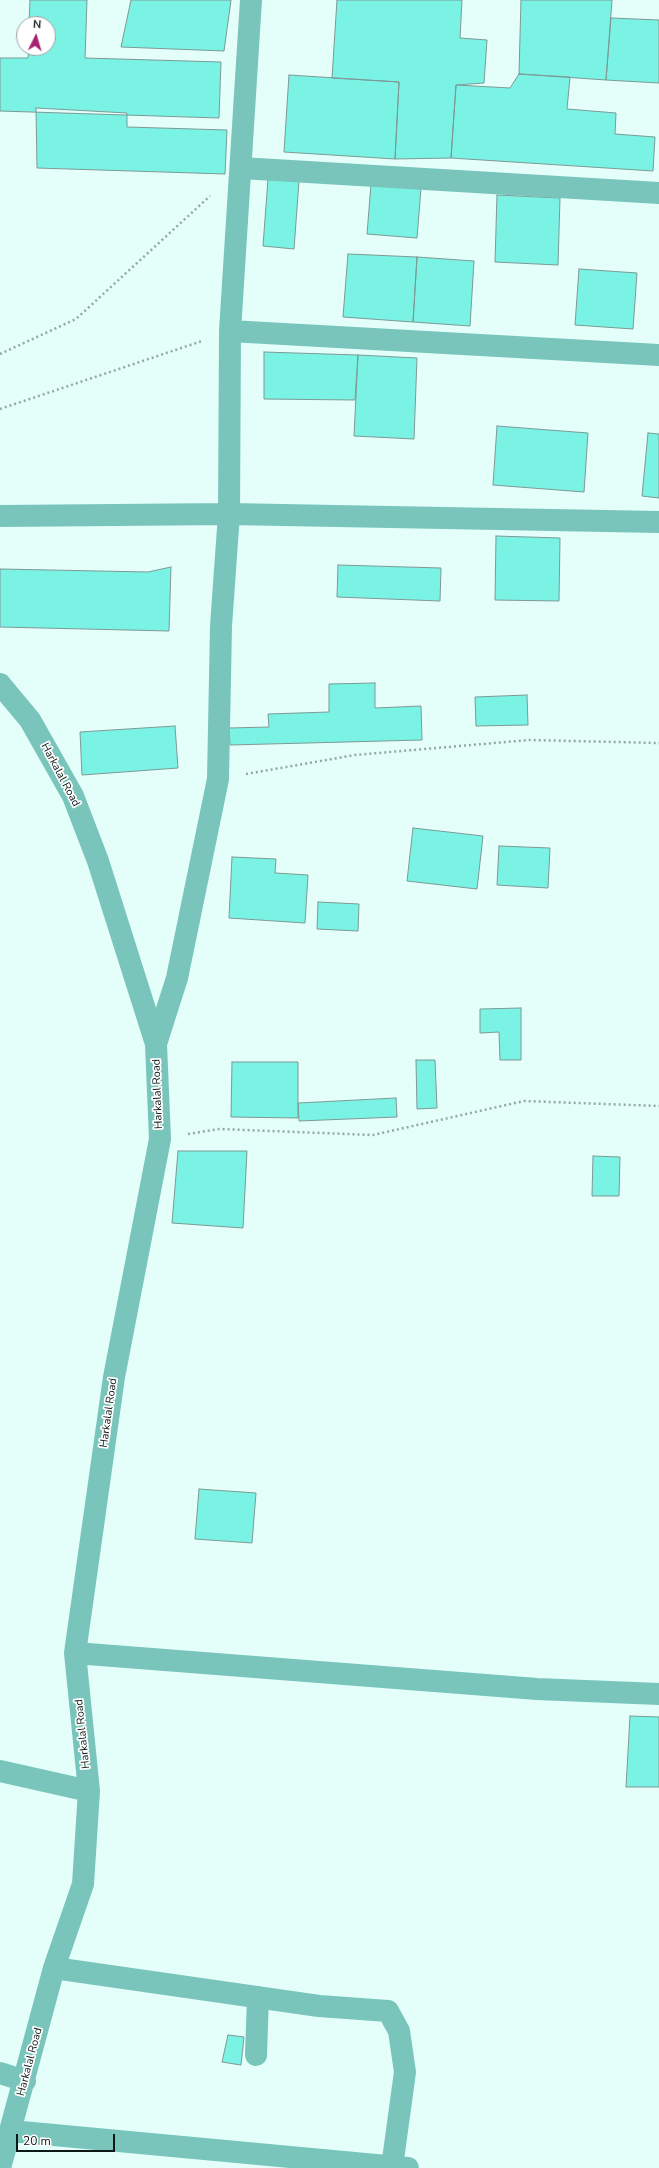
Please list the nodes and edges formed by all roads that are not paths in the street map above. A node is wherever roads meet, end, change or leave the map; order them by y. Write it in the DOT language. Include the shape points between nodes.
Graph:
graph roads {
  1 [pos="251,0"];
  2 [pos="241,168"];
  3 [pos="659,193"];
  4 [pos="230,331"];
  5 [pos="659,355"];
  6 [pos="229,514"];
  7 [pos="0,516"];
  8 [pos="659,522"];
  9 [pos="0,684"];
  10 [pos="156,1044"];
  11 [pos="75,1653"];
  12 [pos="659,1694"];
  13 [pos="0,1772"];
  14 [pos="89,1791"];
  15 [pos="54,1968"];
  16 [pos="258,1997"];
  17 [pos="256,2055"];
  18 [pos="0,2073"];
  19 [pos="25,2081"];
  20 [pos="11,2131"];
  21 [pos="0,2168"];
  22 [pos="400,2168"];
  1 -- 2 [label="street"];
  2 -- 3 [label="street"];
  2 -- 4 [label="street"];
  4 -- 5 [label="street"];
  4 -- 6 [label="street"];
  6 -- 7 [label="street"];
  6 -- 8 [label="street"];
  6 -- 10 [label="street" via="221,626 218,779 177,978"];
  9 -- 10 [label="street, Harkalal Road" via="30,720 73,796 98,861"];
  10 -- 11 [label="street, Harkalal Road" via="160,1139 114,1377"];
  11 -- 12 [label="street" via="537,1689"];
  11 -- 14 [label="street, Harkalal Road"];
  13 -- 14 [label="street"];
  14 -- 15 [label="street, Harkalal Road" via="83,1884"];
  15 -- 16 [label="street"];
  15 -- 19 [label="street, Harkalal Road"];
  16 -- 17 [label="street"];
  16 -- 22 [label="street" via="319,2006 388,2011 399,2030 405,2072"];
  18 -- 19 [label="street"];
  19 -- 20 [label="street, Harkalal Road"];
  20 -- 21 [label="street, Harkalal Road"];
  20 -- 22 [label="street"];
}
